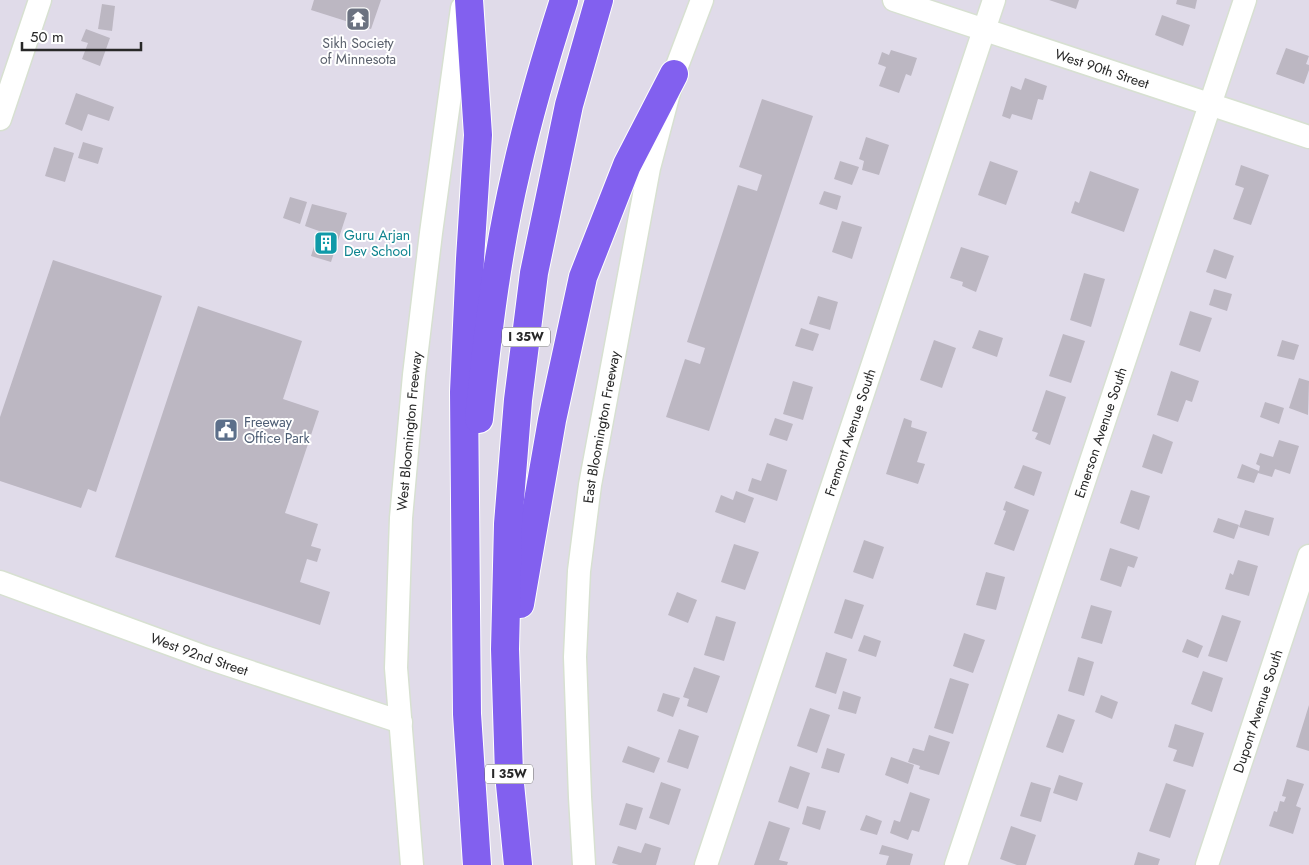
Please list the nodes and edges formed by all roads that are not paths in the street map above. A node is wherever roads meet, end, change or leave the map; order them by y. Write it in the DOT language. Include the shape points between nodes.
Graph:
graph roads {
  1 [pos="40,0"];
  2 [pos="463,0"];
  3 [pos="469,0"];
  4 [pos="564,0"];
  5 [pos="599,0"];
  6 [pos="702,0"];
  7 [pos="894,0"];
  8 [pos="994,0"];
  9 [pos="1244,0"];
  10 [pos="984,30"];
  11 [pos="674,74"];
  12 [pos="1210,104"];
  13 [pos="0,119"];
  14 [pos="1309,137"];
  15 [pos="1309,556"];
  16 [pos="466,558"];
  17 [pos="0,582"];
  18 [pos="506,682"];
  19 [pos="401,722"];
  20 [pos="412,865"];
  21 [pos="477,865"];
  22 [pos="518,865"];
  23 [pos="584,865"];
  24 [pos="706,865"];
  25 [pos="956,865"];
  26 [pos="1207,865"];
  1 -- 13 [label="street"];
  2 -- 19 [label="street, West Bloomington Freeway" via="414,375 401,518 396,668"];
  3 -- 16 [label="highway" via="478,135 464,392"];
  4 -- 16 [label="highway, I 35W" via="516,172 497,273"];
  5 -- 18 [label="highway, I 35W" via="569,106 534,273 518,400 508,524"];
  6 -- 11 [label="street, East Bloomington Freeway"];
  7 -- 10 [label="street, West 90th Street"];
  8 -- 10 [label="street, Fremont Avenue South"];
  9 -- 12 [label="street, Emerson Avenue South"];
  10 -- 12 [label="street, West 90th Street"];
  10 -- 24 [label="street, Fremont Avenue South"];
  11 -- 18 [label="highway" via="627,165 583,278 552,420"];
  11 -- 23 [label="street, East Bloomington Freeway" via="649,168 590,485 579,571 575,656"];
  12 -- 14 [label="street, West 90th Street"];
  12 -- 25 [label="street, Emerson Avenue South"];
  15 -- 26 [label="street, Dupont Avenue South"];
  16 -- 21 [label="highway, I 35W" via="467,714"];
  17 -- 19 [label="street, West 92nd Street" via="205,657"];
  18 -- 22 [label="highway, I 35W" via="509,774"];
  19 -- 20 [label="street, West Bloomington Freeway"];
}
